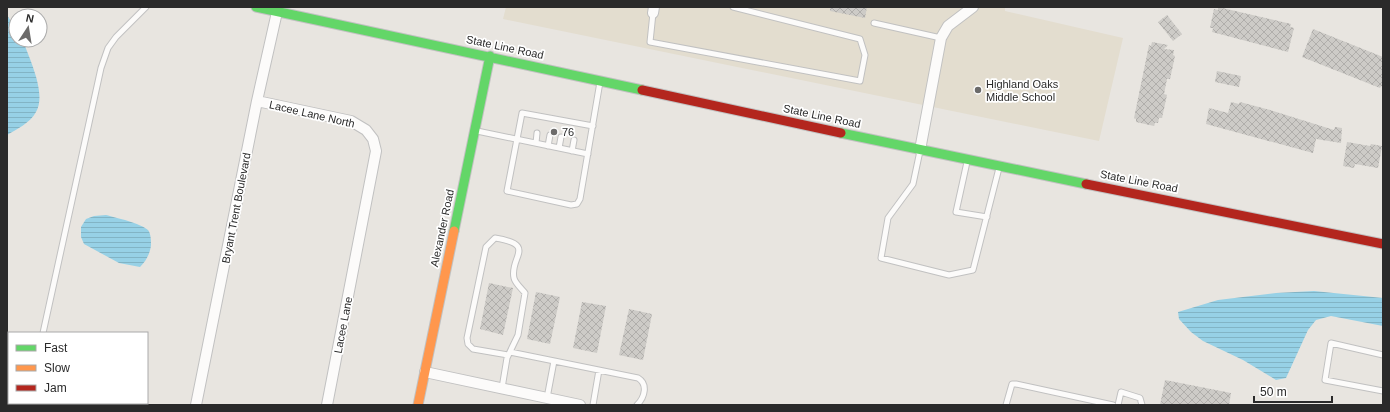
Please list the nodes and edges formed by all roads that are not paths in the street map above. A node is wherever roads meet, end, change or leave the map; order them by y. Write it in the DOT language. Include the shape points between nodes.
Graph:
graph roads {
  1 [pos="146,7"];
  2 [pos="256,7"];
  3 [pos="733,7"];
  4 [pos="973,7"];
  5 [pos="653,10"];
  6 [pos="277,12"];
  7 [pos="874,24"];
  8 [pos="941,38"];
  9 [pos="490,56"];
  10 [pos="601,80"];
  11 [pos="257,101"];
  12 [pos="592,126"];
  13 [pos="474,130"];
  14 [pos="538,133"];
  15 [pos="550,135"];
  16 [pos="561,137"];
  17 [pos="516,139"];
  18 [pos="574,140"];
  19 [pos="536,143"];
  20 [pos="548,146"];
  21 [pos="559,148"];
  22 [pos="920,150"];
  23 [pos="572,151"];
  24 [pos="588,154"];
  25 [pos="968,159"];
  26 [pos="1000,166"];
  27 [pos="987,217"];
  28 [pos="1383,244"];
  29 [pos="359,245"];
  30 [pos="43,332"];
  31 [pos="509,354"];
  32 [pos="1383,356"];
  33 [pos="554,361"];
  34 [pos="598,370"];
  35 [pos="425,372"];
  36 [pos="502,388"];
  37 [pos="1383,391"];
  38 [pos="547,398"];
  39 [pos="196,405"];
  40 [pos="327,405"];
  41 [pos="418,405"];
  42 [pos="580,405"];
  43 [pos="593,405"];
  44 [pos="637,405"];
  45 [pos="1006,405"];
  46 [pos="1114,405"];
  47 [pos="1118,405"];
  48 [pos="1142,405"];
  1 -- 30 [label="lane" via="116,37 108,48 101,68"];
  2 -- 6 [label="street, State Line Road"];
  3 -- 5 [label="lane" via="860,39 865,55 860,81 650,42"];
  4 -- 8 [label="street" via="948,26"];
  6 -- 9 [label="street, State Line Road"];
  6 -- 11 [label="street, Bryant Trent Boulevard"];
  7 -- 8 [label="lane"];
  8 -- 22 [label="street"];
  9 -- 10 [label="street, State Line Road"];
  9 -- 13 [label="street, Alexander Road"];
  10 -- 12 [label="lane"];
  10 -- 22 [label="street, State Line Road"];
  11 -- 29 [label="street, Lacee Lane North" via="351,121 366,130 373,139 376,151"];
  11 -- 39 [label="street, Bryant Trent Boulevard"];
  12 -- 17 [label="lane" via="564,124 522,113"];
  12 -- 24 [label="lane"];
  13 -- 17 [label="lane"];
  13 -- 35 [label="street, Alexander Road"];
  14 -- 19 [label="lane"];
  15 -- 20 [label="lane"];
  16 -- 21 [label="lane"];
  17 -- 19 [label="lane"];
  17 -- 24 [label="lane" via="506,191 571,206 577,204 580,199"];
  18 -- 23 [label="lane"];
  19 -- 20 [label="lane"];
  20 -- 21 [label="lane"];
  21 -- 23 [label="lane"];
  22 -- 25 [label="street, State Line Road"];
  22 -- 27 [label="lane" via="913,184 888,218 881,258 949,275 973,270"];
  23 -- 24 [label="lane"];
  25 -- 26 [label="street, State Line Road"];
  25 -- 27 [label="lane" via="956,212"];
  26 -- 27 [label="lane"];
  26 -- 28 [label="street, State Line Road"];
  29 -- 40 [label="street, Lacee Lane"];
  31 -- 31 [label="lane" via="474,349 468,344 467,338 486,247 495,238 509,240 517,245 519,250 513,276 525,292 518,335"];
  31 -- 33 [label="lane"];
  31 -- 36 [label="lane"];
  32 -- 37 [label="lane" via="1331,343 1325,380"];
  33 -- 34 [label="lane"];
  33 -- 38 [label="lane"];
  34 -- 43 [label="lane"];
  34 -- 44 [label="lane" via="642,380 645,387 641,401"];
  35 -- 36 [label="street"];
  35 -- 41 [label="street, Alexander Road"];
  36 -- 38 [label="street"];
  38 -- 42 [label="street"];
  45 -- 46 [label="lane" via="1012,384"];
  47 -- 48 [label="lane" via="1121,392 1140,398"];
}
